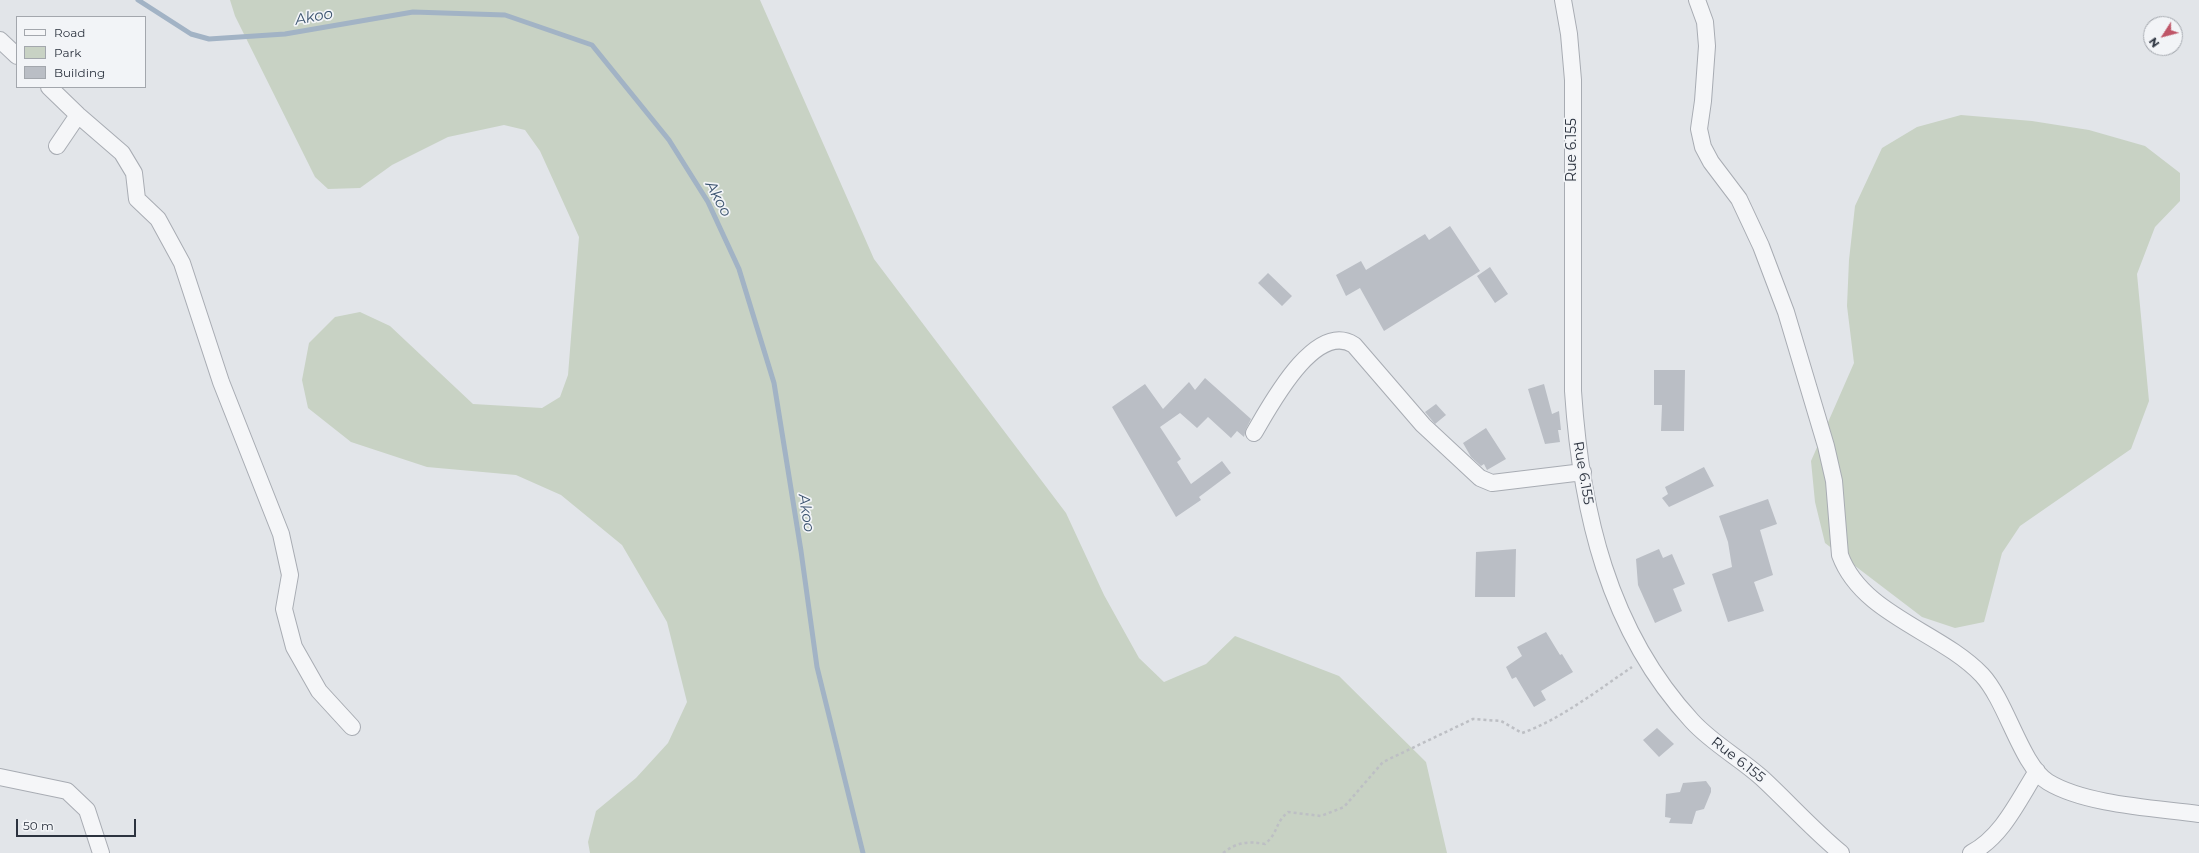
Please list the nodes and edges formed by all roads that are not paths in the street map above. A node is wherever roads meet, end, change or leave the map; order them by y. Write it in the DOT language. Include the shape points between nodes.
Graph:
graph roads {
  1 [pos="1563,0"];
  2 [pos="1697,0"];
  3 [pos="0,40"];
  4 [pos="16,55"];
  5 [pos="50,88"];
  6 [pos="78,115"];
  7 [pos="57,146"];
  8 [pos="1254,432"];
  9 [pos="1583,472"];
  10 [pos="352,727"];
  11 [pos="2037,771"];
  12 [pos="0,777"];
  13 [pos="2199,814"];
  14 [pos="1836,852"];
  15 [pos="101,853"];
  16 [pos="1970,853"];
  1 -- 9 [label="street, Rue 6.155" via="1573,80 1573,390 1576,432"];
  2 -- 11 [label="street" via="1705,22 1708,46 1699,129 1703,147 1711,162 1740,199 1786,312 1834,481 1843,565 1864,592 1879,606 1948,648 1982,674 2002,702 2021,745"];
  3 -- 4 [label="street"];
  5 -- 6 [label="street"];
  6 -- 7 [label="street"];
  6 -- 10 [label="street" via="122,153 134,173 137,198 158,219 182,263 221,382 281,534 290,575 284,609 294,647 319,691"];
  8 -- 9 [label="street" via="1291,375 1317,348 1326,342 1346,340 1354,344 1423,425 1480,478 1492,483"];
  9 -- 14 [label="street, Rue 6.155" via="1600,560 1627,626 1644,658 1667,692 1712,741 1761,777"];
  11 -- 13 [label="street" via="2048,782 2078,795"];
  11 -- 16 [label="street" via="1996,835 1984,846"];
  12 -- 15 [label="street" via="67,791 87,810"];
}
